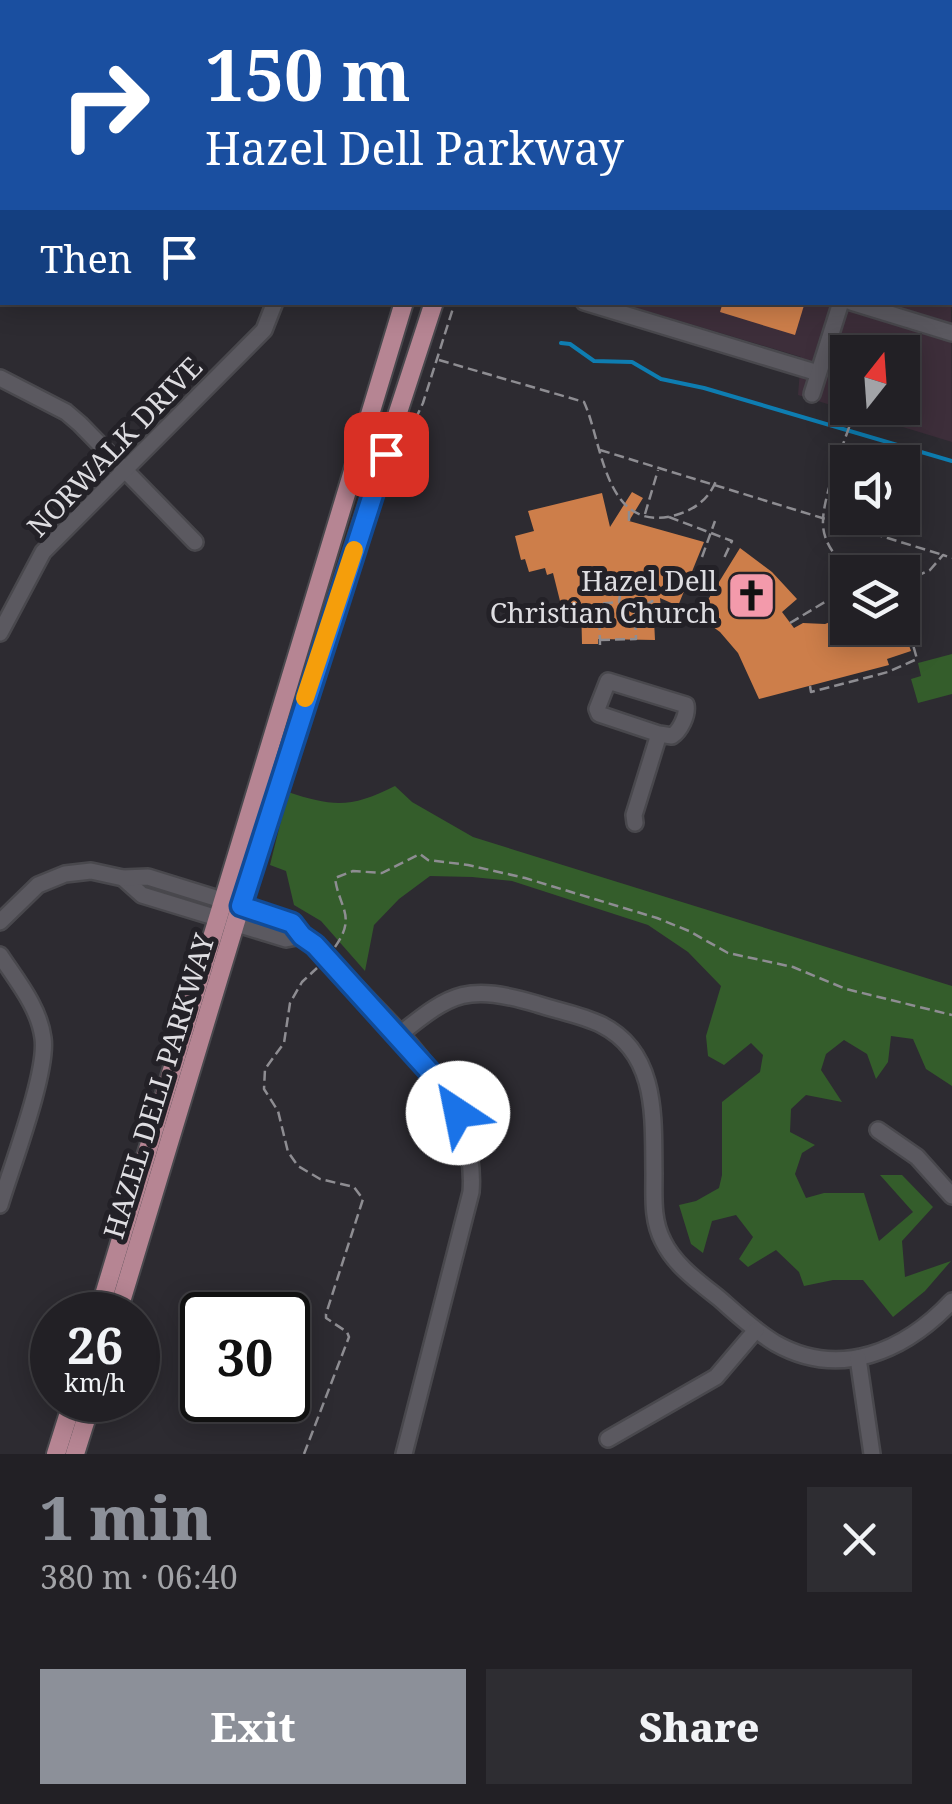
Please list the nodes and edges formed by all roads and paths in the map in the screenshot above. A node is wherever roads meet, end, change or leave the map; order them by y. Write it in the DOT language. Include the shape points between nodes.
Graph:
graph roads {
  1 [pos="274,305"];
  2 [pos="403,305"];
  3 [pos="433,305"];
  4 [pos="454,305"];
  5 [pos="594,305"];
  6 [pos="840,305"];
  7 [pos="862,305"];
  8 [pos="952,332"];
  9 [pos="441,349"];
  10 [pos="438,360"];
  11 [pos="818,373"];
  12 [pos="0,378"];
  13 [pos="812,394"];
  14 [pos="850,425"];
  15 [pos="599,450"];
  16 [pos="659,468"];
  17 [pos="125,469"];
  18 [pos="715,483"];
  19 [pos="629,505"];
  20 [pos="645,514"];
  21 [pos="668,517"];
  22 [pos="823,518"];
  23 [pos="628,521"];
  24 [pos="715,521"];
  25 [pos="713,532"];
  26 [pos="195,542"];
  27 [pos="836,555"];
  28 [pos="943,555"];
  29 [pos="702,557"];
  30 [pos="724,558"];
  31 [pos="952,558"];
  32 [pos="920,575"];
  33 [pos="620,595"];
  34 [pos="656,599"];
  35 [pos="830,599"];
  36 [pos="790,622"];
  37 [pos="0,633"];
  38 [pos="913,645"];
  39 [pos="852,672"];
  40 [pos="854,680"];
  41 [pos="810,686"];
  42 [pos="660,734"];
  43 [pos="636,823"];
  44 [pos="123,878"];
  45 [pos="222,899"];
  46 [pos="238,914"];
  47 [pos="216,918"];
  48 [pos="0,922"];
  49 [pos="0,955"];
  50 [pos="326,957"];
  51 [pos="952,1015"];
  52 [pos="399,1035"];
  53 [pos="878,1130"];
  54 [pos="952,1196"];
  55 [pos="0,1205"];
  56 [pos="105,1292"];
  57 [pos="124,1292"];
  58 [pos="952,1302"];
  59 [pos="756,1330"];
  60 [pos="858,1358"];
  61 [pos="65,1422"];
  62 [pos="85,1422"];
  63 [pos="608,1439"];
  64 [pos="56,1454"];
  65 [pos="76,1454"];
  66 [pos="304,1454"];
  67 [pos="404,1454"];
  68 [pos="872,1454"];
  1 -- 17 [label="street, NORWALK DRIVE" via="264,330"];
  2 -- 45 [label="main road, HAZEL DELL PARKWAY"];
  3 -- 46 [label="main road, HAZEL DELL PARKWAY"];
  4 -- 9 [label="path"];
  5 -- 11 [label="street"];
  6 -- 11 [label="street"];
  7 -- 8 [label="street"];
  10 -- 15 [label="path" via="584,402"];
  11 -- 13 [label="street"];
  12 -- 17 [label="street" via="66,412"];
  14 -- 22 [label="path"];
  15 -- 16 [label="path"];
  15 -- 19 [label="path" via="613,490"];
  16 -- 18 [label="path"];
  16 -- 20 [label="path"];
  17 -- 26 [label="street"];
  17 -- 37 [label="street, NORWALK DRIVE" via="43,552"];
  18 -- 21 [label="path" via="702,502"];
  18 -- 22 [label="path"];
  19 -- 20 [label="path"];
  19 -- 23 [label="path"];
  20 -- 21 [label="path"];
  21 -- 25 [label="path"];
  22 -- 27 [label="path"];
  22 -- 28 [label="path"];
  24 -- 25 [label="path"];
  25 -- 29 [label="path"];
  25 -- 30 [label="path" via="732,541"];
  28 -- 31 [label="path"];
  28 -- 32 [label="path"];
  33 -- 34 [label="path" via="620,602 598,604 600,642 636,639 636,611"];
  35 -- 36 [label="path"];
  38 -- 40 [label="path" via="917,659"];
  39 -- 40 [label="path"];
  40 -- 41 [label="path" via="812,692"];
  42 -- 42 [label="street" via="677,733 686,705 608,681 599,714"];
  42 -- 43 [label="street"];
  44 -- 45 [label="street" via="148,876"];
  44 -- 47 [label="street" via="142,895"];
  44 -- 48 [label="street" via="91,871 51,879"];
  45 -- 46 [label="street"];
  45 -- 47 [label="main road, HAZEL DELL PARKWAY"];
  46 -- 47 [label="street"];
  46 -- 50 [label="street" via="286,939 302,936"];
  46 -- 57 [label="main road, HAZEL DELL PARKWAY"];
  47 -- 56 [label="main road, HAZEL DELL PARKWAY"];
  49 -- 55 [label="street" via="33,1006 44,1040"];
  50 -- 51 [label="path" via="347,915 336,878 382,873 420,854 525,878 689,930 728,952"];
  50 -- 52 [label="street"];
  50 -- 66 [label="path" via="296,989 284,1042 263,1079 298,1166 354,1187 363,1199 326,1314 349,1337"];
  52 -- 59 [label="street" via="442,1002 476,992 504,994 618,1035 638,1059 651,1094 661,1238 679,1264"];
  52 -- 67 [label="street" via="453,1102 472,1166 469,1205"];
  53 -- 54 [label="street" via="917,1156"];
  58 -- 60 [label="street" via="911,1338"];
  59 -- 60 [label="street" via="804,1355"];
  59 -- 63 [label="street" via="716,1378"];
  60 -- 68 [label="street"];
  61 -- 64 [label="main road"];
  62 -- 65 [label="main road"];
}
